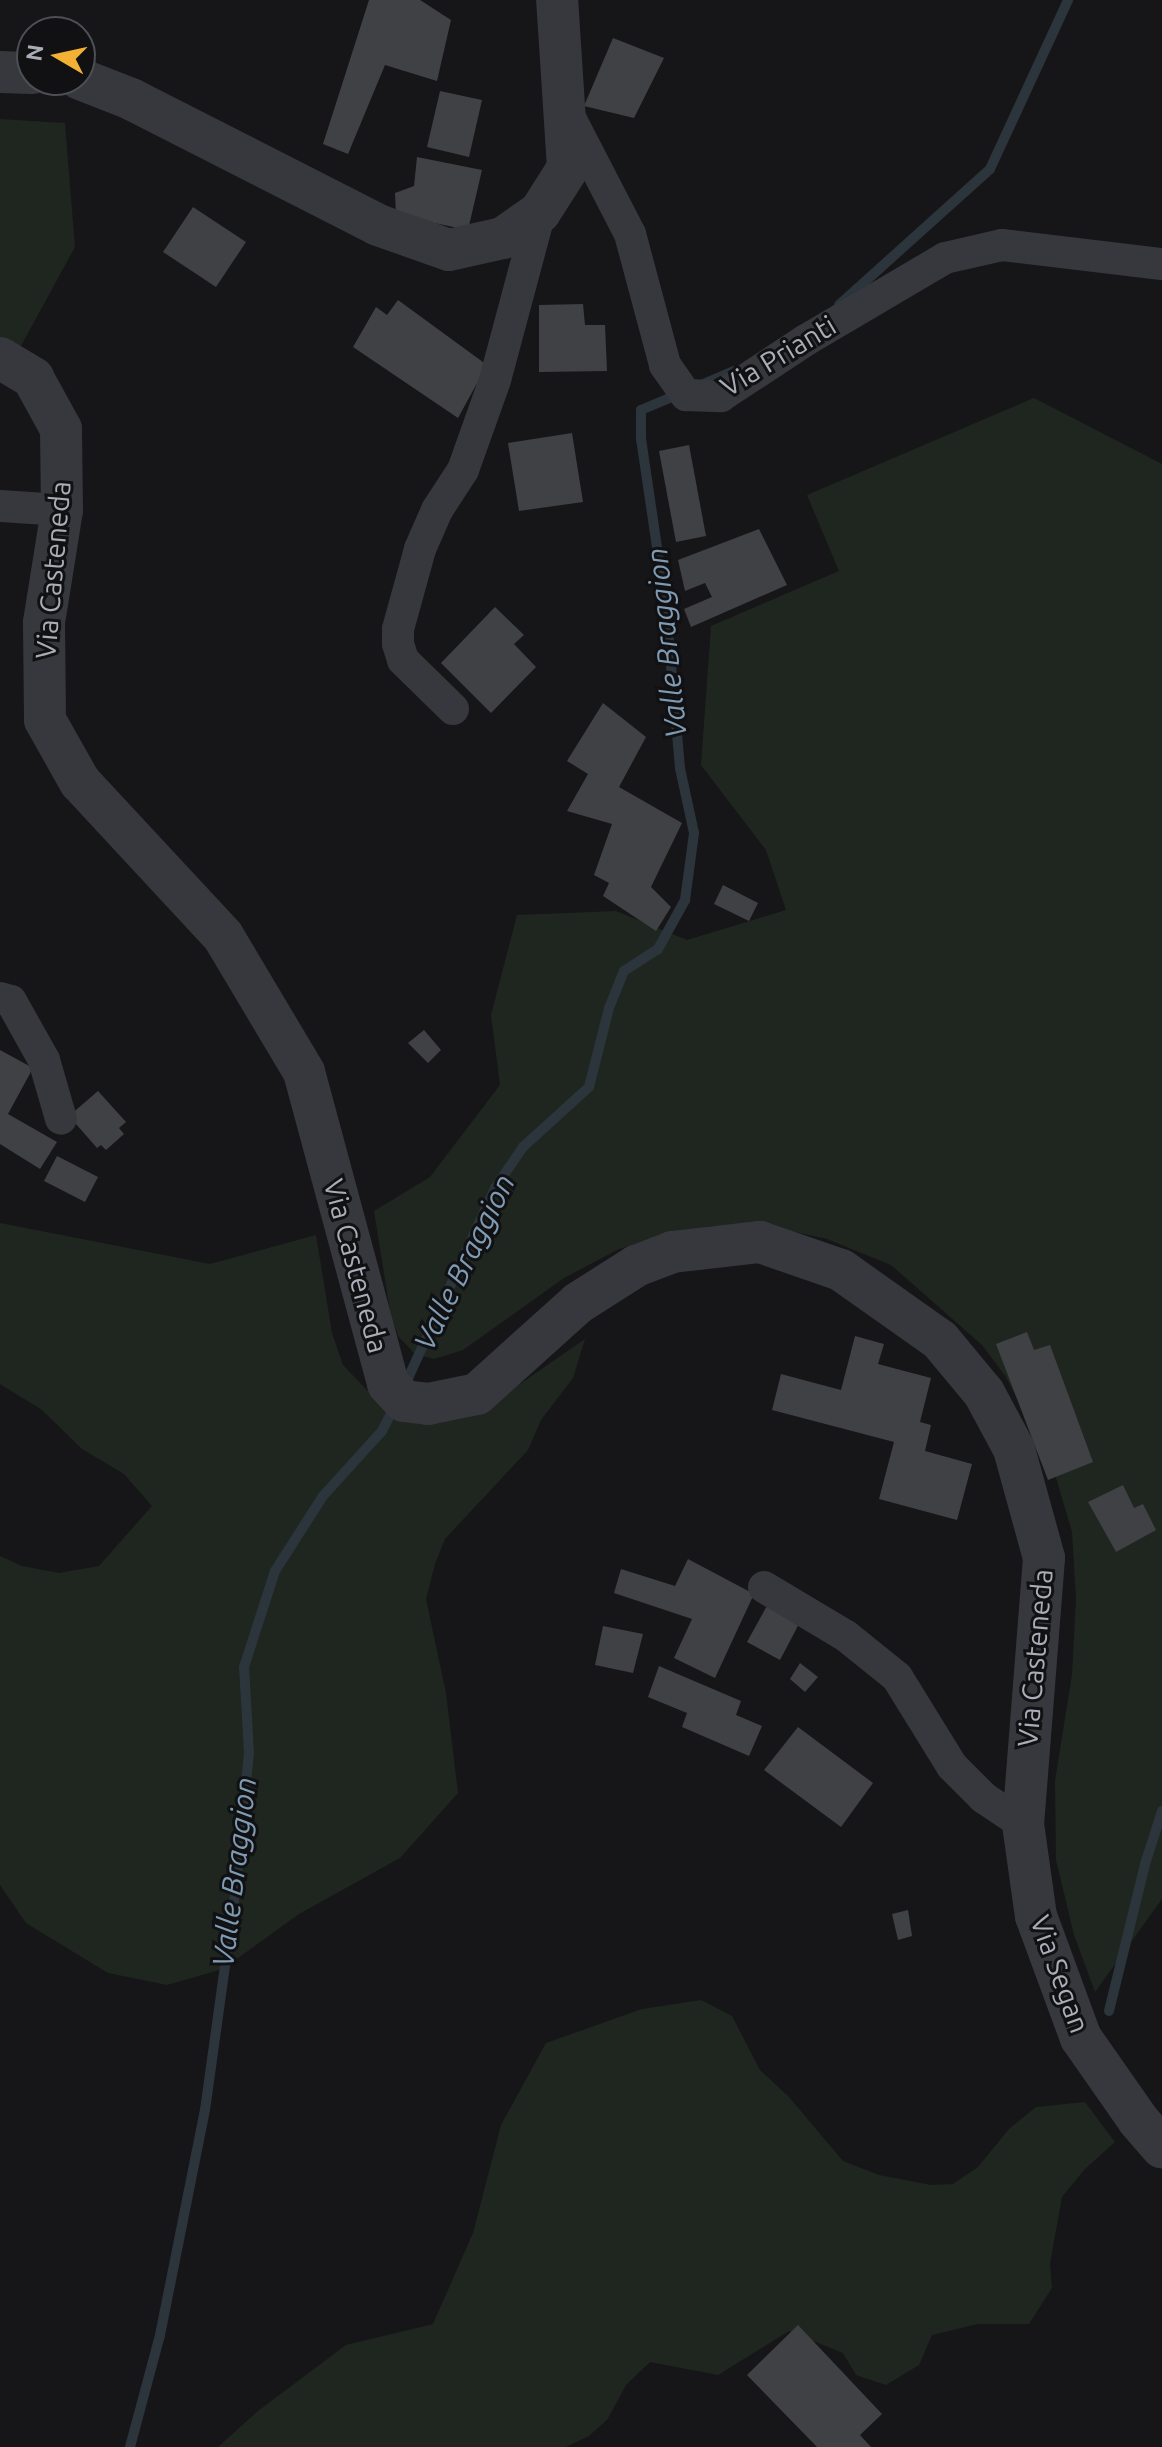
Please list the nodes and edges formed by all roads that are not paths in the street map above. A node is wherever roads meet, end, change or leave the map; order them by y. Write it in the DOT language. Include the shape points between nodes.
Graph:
graph roads {
  1 [pos="557,0"];
  2 [pos="96,85"];
  3 [pos="567,112"];
  4 [pos="540,212"];
  5 [pos="1162,264"];
  6 [pos="0,358"];
  7 [pos="0,506"];
  8 [pos="62,510"];
  9 [pos="453,709"];
  10 [pos="0,998"];
  11 [pos="61,1119"];
  12 [pos="764,1587"];
  13 [pos="1023,1824"];
  14 [pos="1162,2147"];
  1 -- 3 [label="street"];
  2 -- 4 [label="street" via="378,225 449,250 503,238"];
  3 -- 4 [label="street" via="568,168"];
  3 -- 5 [label="street, Via Prianti" via="630,234 665,365 686,395 721,396 945,258 1002,245"];
  4 -- 9 [label="street" via="495,380 463,470 420,549 398,629 403,660"];
  6 -- 8 [label="street, Via Casteneda" via="33,378 61,429"];
  7 -- 8 [label="street"];
  8 -- 13 [label="street, Via Casteneda" via="44,623 45,720 80,782 223,936 304,1072 388,1384 404,1401 428,1404 477,1394 578,1303 636,1266 672,1252 760,1242 841,1270 940,1340 984,1393 1014,1449 1044,1558"];
  10 -- 11 [label="street" via="11,1001 44,1060"];
  12 -- 13 [label="street" via="846,1636 897,1677 952,1766 984,1798"];
  13 -- 14 [label="street, Via Segan" via="1036,1916 1081,2038"];
}
